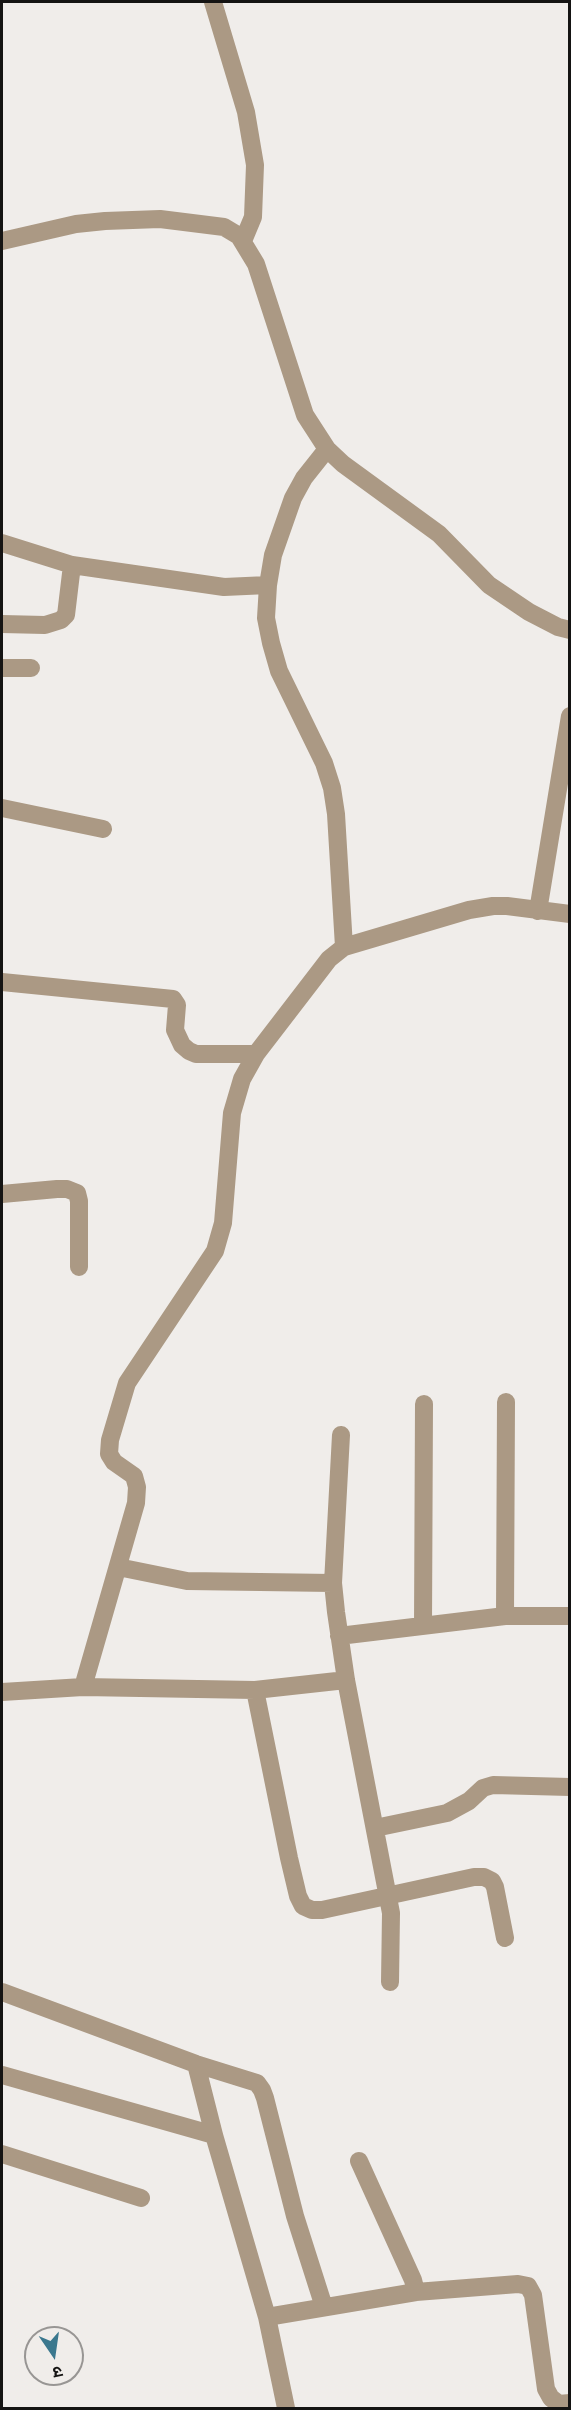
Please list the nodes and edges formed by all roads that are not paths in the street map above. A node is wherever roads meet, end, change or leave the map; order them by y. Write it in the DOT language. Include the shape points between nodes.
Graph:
graph roads {
  1 [pos="213,2"];
  2 [pos="2,241"];
  3 [pos="243,241"];
  4 [pos="327,449"];
  5 [pos="2,543"];
  6 [pos="72,565"];
  7 [pos="268,585"];
  8 [pos="2,624"];
  9 [pos="570,630"];
  10 [pos="2,668"];
  11 [pos="31,668"];
  12 [pos="570,716"];
  13 [pos="2,808"];
  14 [pos="104,829"];
  15 [pos="538,911"];
  16 [pos="570,914"];
  17 [pos="344,947"];
  18 [pos="2,982"];
  19 [pos="256,1054"];
  20 [pos="2,1194"];
  21 [pos="79,1267"];
  22 [pos="506,1402"];
  23 [pos="424,1404"];
  24 [pos="341,1435"];
  25 [pos="118,1567"];
  26 [pos="333,1583"];
  27 [pos="505,1616"];
  28 [pos="570,1616"];
  29 [pos="423,1626"];
  30 [pos="339,1636"];
  31 [pos="346,1680"];
  32 [pos="83,1687"];
  33 [pos="255,1690"];
  34 [pos="2,1692"];
  35 [pos="570,1787"];
  36 [pos="375,1828"];
  37 [pos="388,1895"];
  38 [pos="505,1938"];
  39 [pos="390,1982"];
  40 [pos="2,1992"];
  41 [pos="196,2064"];
  42 [pos="2,2074"];
  43 [pos="214,2135"];
  44 [pos="2,2154"];
  45 [pos="359,2161"];
  46 [pos="141,2198"];
  47 [pos="416,2292"];
  48 [pos="324,2307"];
  49 [pos="267,2317"];
  50 [pos="570,2403"];
  51 [pos="286,2409"];
  1 -- 3 [label="street" via="246,112 255,165 253,217"];
  2 -- 3 [label="street" via="76,224 159,219 224,228"];
  3 -- 4 [label="street" via="256,264 305,415"];
  4 -- 7 [label="street" via="293,498 273,555"];
  4 -- 9 [label="street" via="439,534 489,585 529,612"];
  5 -- 6 [label="street"];
  6 -- 7 [label="street" via="224,586"];
  6 -- 8 [label="street" via="68,607 61,621 45,625"];
  7 -- 17 [label="street" via="266,618 276,662 324,762 332,788"];
  10 -- 11 [label="street"];
  12 -- 15 [label="street"];
  13 -- 14 [label="street"];
  15 -- 16 [label="street"];
  15 -- 17 [label="street" via="507,906 470,910"];
  17 -- 19 [label="street" via="329,959"];
  18 -- 19 [label="street" via="173,999 177,1005 175,1029 189,1051"];
  19 -- 25 [label="street" via="242,1079 232,1113 223,1223 215,1251 127,1383 110,1440 114,1462 134,1476 137,1487"];
  20 -- 21 [label="street" via="57,1189 76,1193"];
  22 -- 27 [label="street"];
  23 -- 29 [label="street"];
  24 -- 26 [label="street"];
  25 -- 26 [label="street" via="187,1581"];
  25 -- 32 [label="street"];
  26 -- 30 [label="street"];
  27 -- 28 [label="street"];
  27 -- 29 [label="street"];
  29 -- 30 [label="street"];
  30 -- 31 [label="street"];
  31 -- 33 [label="street"];
  31 -- 36 [label="street"];
  32 -- 33 [label="street"];
  32 -- 34 [label="street"];
  33 -- 37 [label="street" via="291,1867 303,1906 322,1910"];
  35 -- 36 [label="street" via="493,1785 447,1813"];
  36 -- 37 [label="street"];
  37 -- 38 [label="street" via="484,1877 495,1887"];
  37 -- 39 [label="street"];
  40 -- 41 [label="street"];
  41 -- 43 [label="street"];
  41 -- 48 [label="street" via="247,2079 262,2090"];
  42 -- 43 [label="street"];
  43 -- 49 [label="street"];
  44 -- 46 [label="street"];
  45 -- 47 [label="street"];
  47 -- 48 [label="street"];
  47 -- 50 [label="street" via="528,2286 533,2295 546,2389 559,2404"];
  48 -- 49 [label="street"];
  49 -- 51 [label="street"];
}
